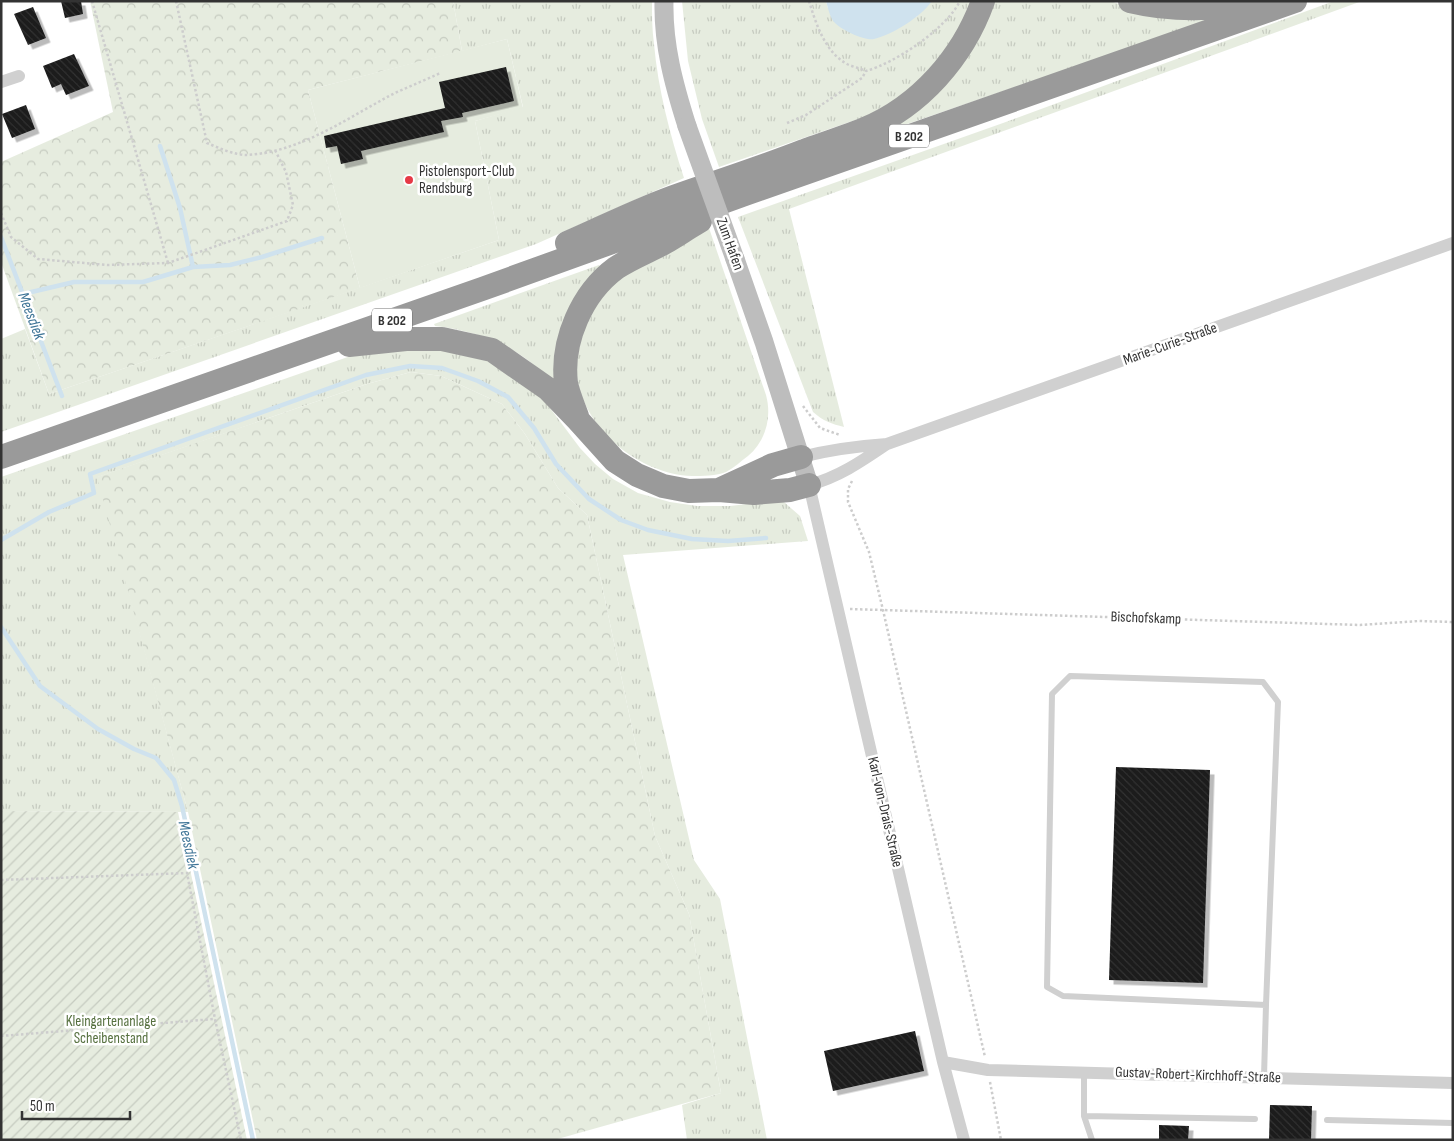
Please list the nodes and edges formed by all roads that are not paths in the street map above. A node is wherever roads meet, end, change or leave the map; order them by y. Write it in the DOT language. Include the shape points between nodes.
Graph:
graph roads {
  1 [pos="664,1"];
  2 [pos="983,1"];
  3 [pos="1130,1"];
  4 [pos="1266,1"];
  5 [pos="1295,1"];
  6 [pos="19,76"];
  7 [pos="1,82"];
  8 [pos="745,194"];
  9 [pos="1453,243"];
  10 [pos="490,286"];
  11 [pos="303,351"];
  12 [pos="578,420"];
  13 [pos="887,444"];
  14 [pos="1,457"];
  15 [pos="802,457"];
  16 [pos="809,485"];
  17 [pos="719,490"];
  18 [pos="1266,1006"];
  19 [pos="943,1062"];
  20 [pos="1084,1072"];
  21 [pos="1264,1077"];
  22 [pos="1453,1083"];
  23 [pos="1084,1116"];
  24 [pos="1255,1118"];
  25 [pos="1327,1120"];
  26 [pos="1453,1123"];
  27 [pos="964,1140"];
  28 [pos="1092,1140"];
  1 -- 15 [label="main road, Zum Hafen, bridge" via="667,49 674,86"];
  2 -- 10 [label="highway" via="966,38 941,73 892,115 866,129 676,196 526,260"];
  3 -- 4 [label="highway" via="1193,10"];
  5 -- 8 [label="highway, B 202"];
  6 -- 7 [label="street"];
  8 -- 10 [label="highway, B 202"];
  8 -- 12 [label="highway" via="616,268 586,300 576,320 566,361 566,384"];
  9 -- 13 [label="street, Marie-Curie-Straße"];
  10 -- 11 [label="highway, B 202"];
  11 -- 12 [label="highway" via="406,339 442,339 492,350 548,389"];
  11 -- 14 [label="highway, B 202"];
  12 -- 17 [label="highway" via="615,461 637,475 663,486 689,491"];
  13 -- 15 [label="street, Marie-Curie-Straße"];
  13 -- 16 [label="street, Marie-Curie-Straße" via="838,475"];
  15 -- 16 [label="main road, Zum Hafen"];
  15 -- 17 [label="highway" via="773,465"];
  16 -- 17 [label="highway" via="754,494"];
  16 -- 19 [label="street, Karl-von-Drais-Straße"];
  18 -- 18 [label="lane" via="1063,996 1047,987 1052,694 1070,676 1263,682 1278,702"];
  18 -- 21 [label="lane"];
  19 -- 20 [label="street, Gustav-Robert-Kirchhoff-Straße" via="988,1070"];
  19 -- 27 [label="street, Karl-von-Drais-Straße"];
  20 -- 21 [label="street, Gustav-Robert-Kirchhoff-Straße"];
  20 -- 23 [label="lane"];
  21 -- 22 [label="street, Gustav-Robert-Kirchhoff-Straße"];
  23 -- 24 [label="lane"];
  23 -- 28 [label="lane"];
  25 -- 26 [label="lane"];
}
